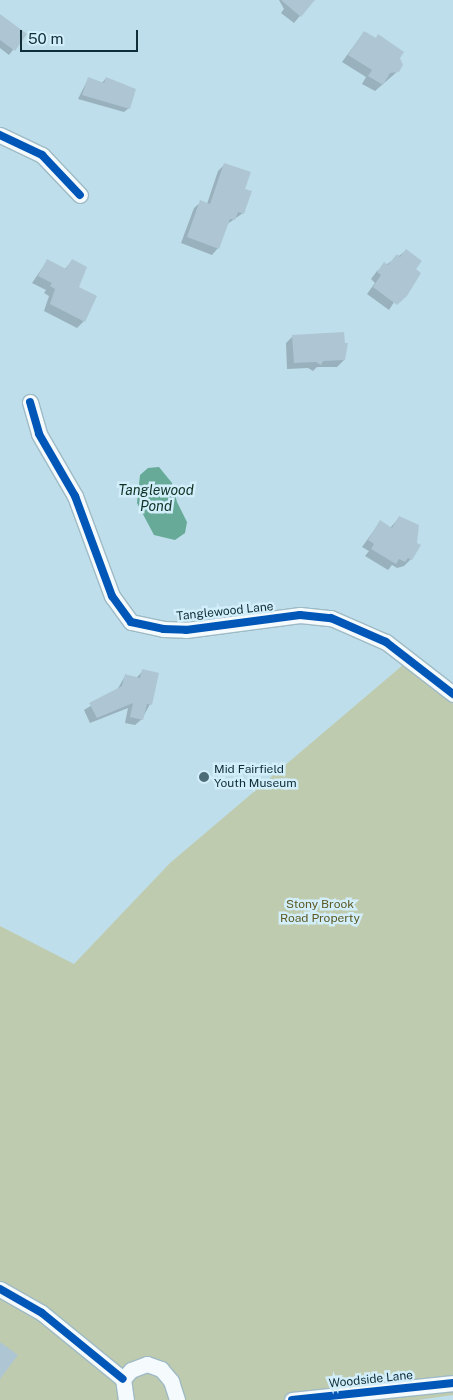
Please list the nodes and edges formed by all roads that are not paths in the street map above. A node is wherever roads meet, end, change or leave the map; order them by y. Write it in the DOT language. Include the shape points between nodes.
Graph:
graph roads {
  1 [pos="0,135"];
  2 [pos="80,195"];
  3 [pos="30,402"];
  4 [pos="453,694"];
  5 [pos="0,1289"];
  6 [pos="123,1379"];
  7 [pos="453,1383"];
  8 [pos="126,1400"];
  9 [pos="177,1400"];
  10 [pos="292,1400"];
  1 -- 2 [label="street" via="42,155"];
  3 -- 4 [label="street, Tanglewood Lane" via="40,434 75,496 112,596 131,622 180,630 300,615 330,618 378,637"];
  5 -- 6 [label="street" via="42,1313"];
  6 -- 8 [label="street"];
  6 -- 9 [label="street" via="138,1366 154,1366 172,1381"];
  7 -- 10 [label="street, Woodside Lane"];
}
